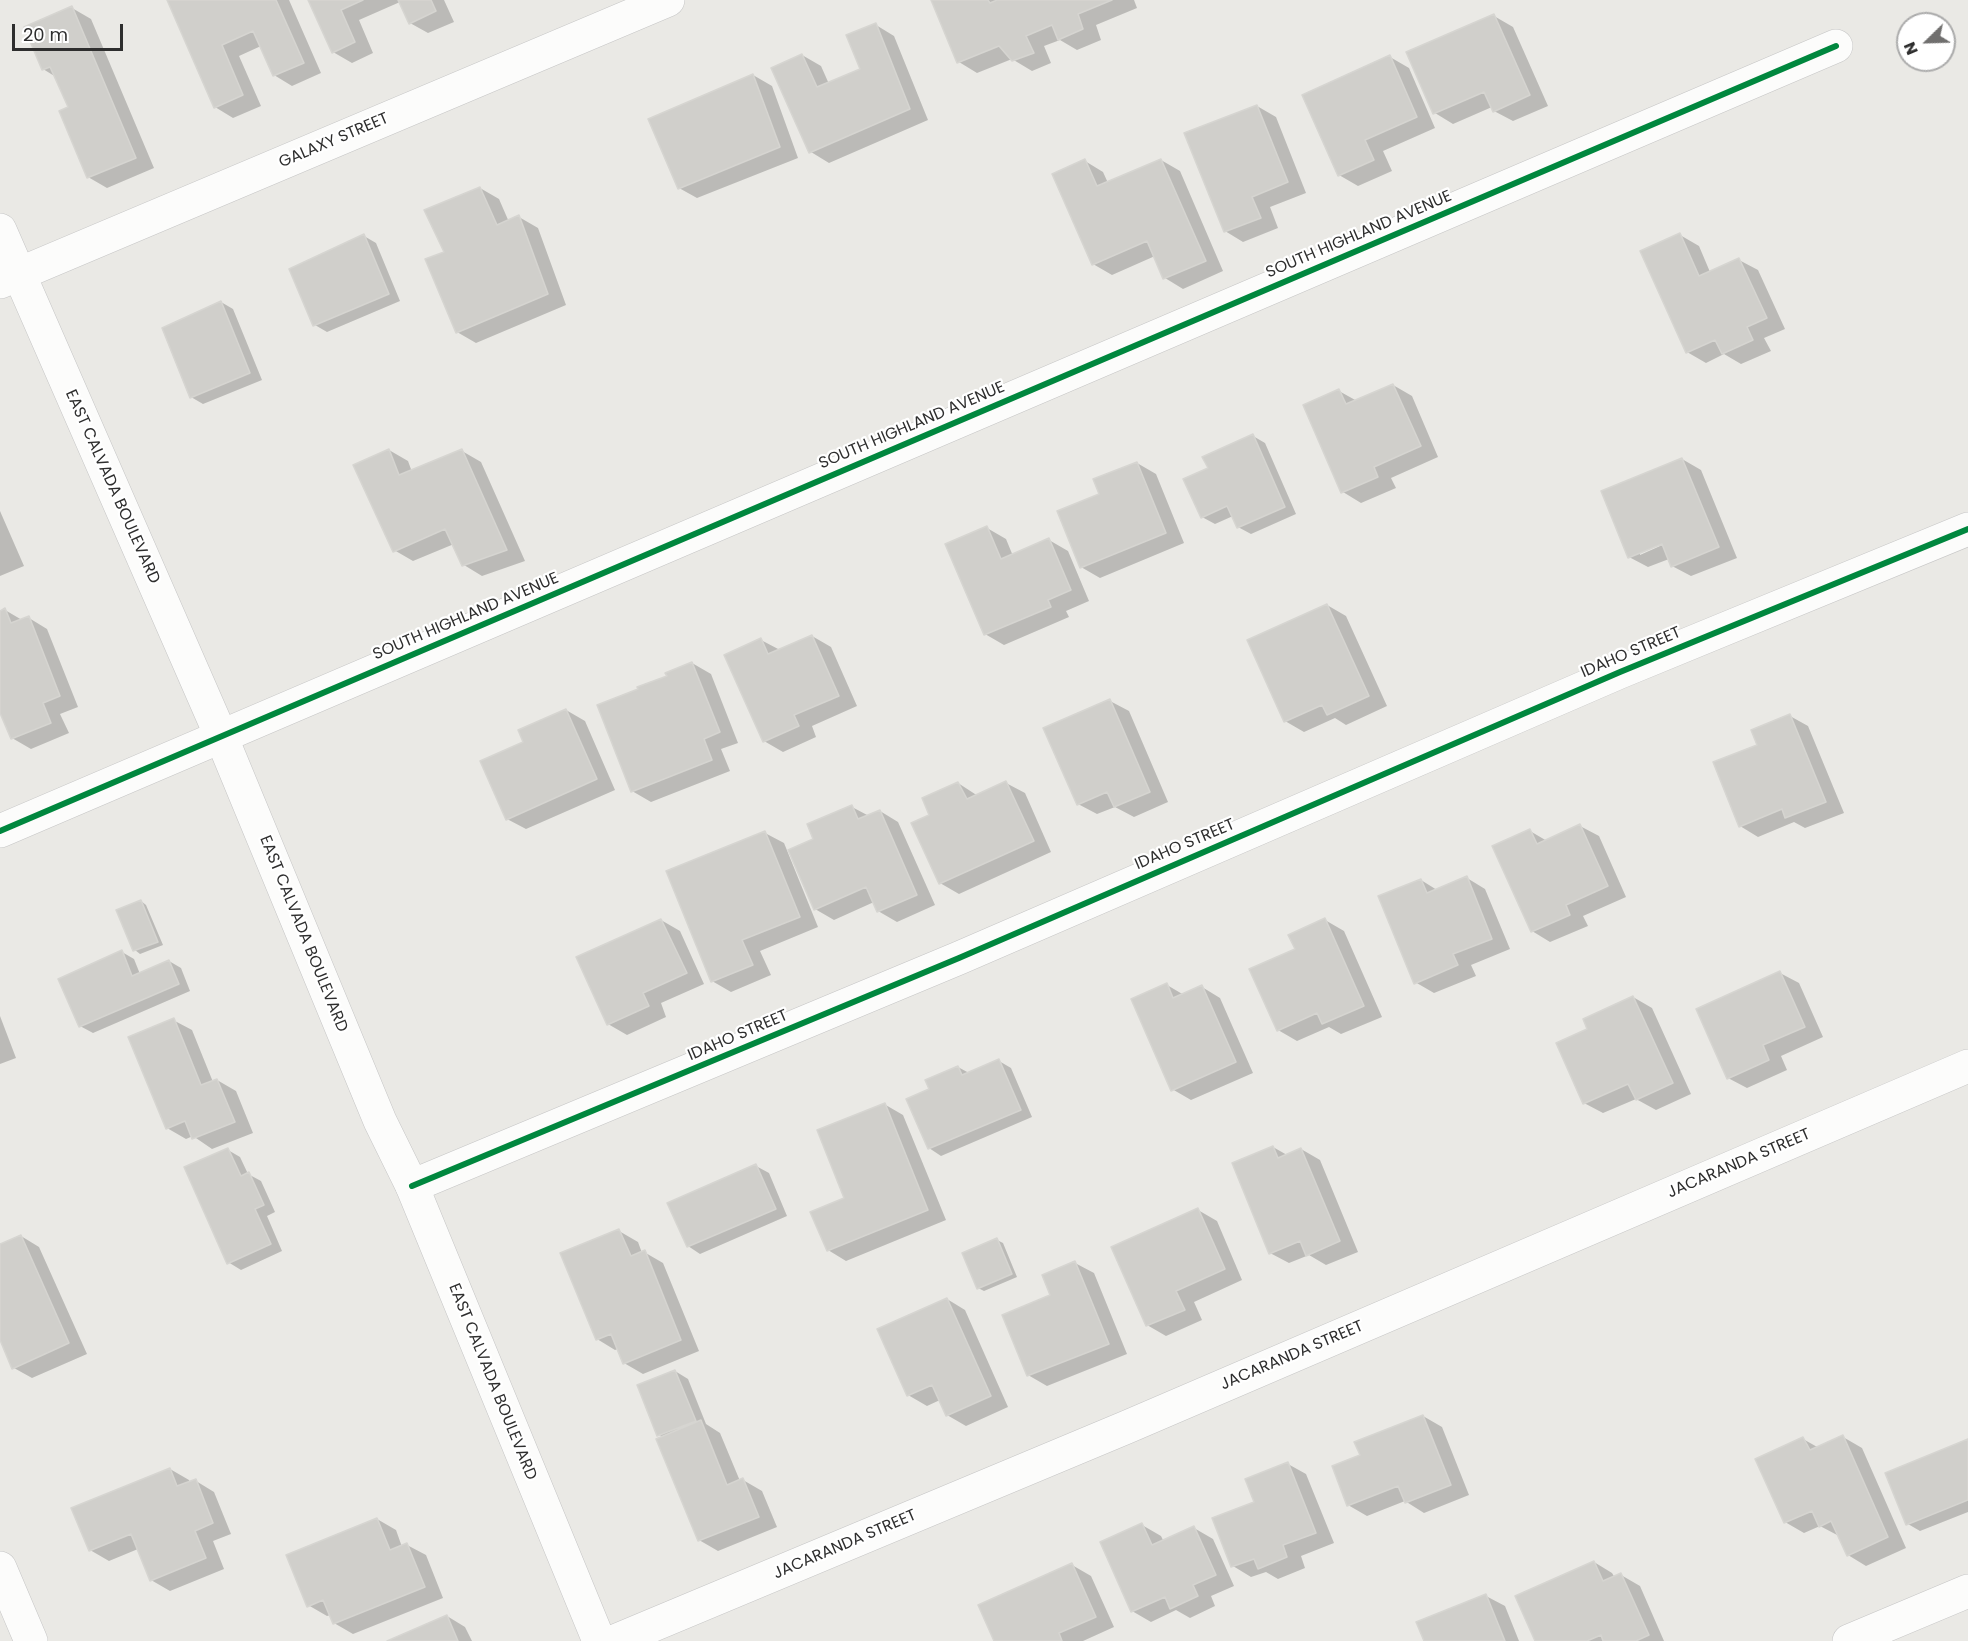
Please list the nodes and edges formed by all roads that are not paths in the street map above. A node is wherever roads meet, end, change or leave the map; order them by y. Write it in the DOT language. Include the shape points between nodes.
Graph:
graph roads {
  1 [pos="668,0"];
  2 [pos="1836,46"];
  3 [pos="0,230"];
  4 [pos="9,278"];
  5 [pos="1968,529"];
  6 [pos="221,736"];
  7 [pos="0,831"];
  8 [pos="1968,1066"];
  9 [pos="412,1186"];
  10 [pos="0,1568"];
  11 [pos="1968,1591"];
  12 [pos="31,1641"];
  13 [pos="599,1641"];
  14 [pos="615,1641"];
  15 [pos="1849,1641"];
  1 -- 4 [label="street, GALAXY STREET"];
  2 -- 6 [label="street, SOUTH HIGHLAND AVENUE"];
  3 -- 4 [label="street, EAST CALVADA BOULEVARD"];
  4 -- 6 [label="street, EAST CALVADA BOULEVARD"];
  5 -- 9 [label="street, IDAHO STREET" via="1620,672 959,958"];
  6 -- 7 [label="street, SOUTH HIGHLAND AVENUE"];
  6 -- 9 [label="street, EAST CALVADA BOULEVARD" via="376,1110"];
  8 -- 14 [label="street, JACARANDA STREET" via="1149,1418"];
  9 -- 13 [label="street, EAST CALVADA BOULEVARD"];
  10 -- 12 [label="street"];
  11 -- 15 [label="street"];
}
